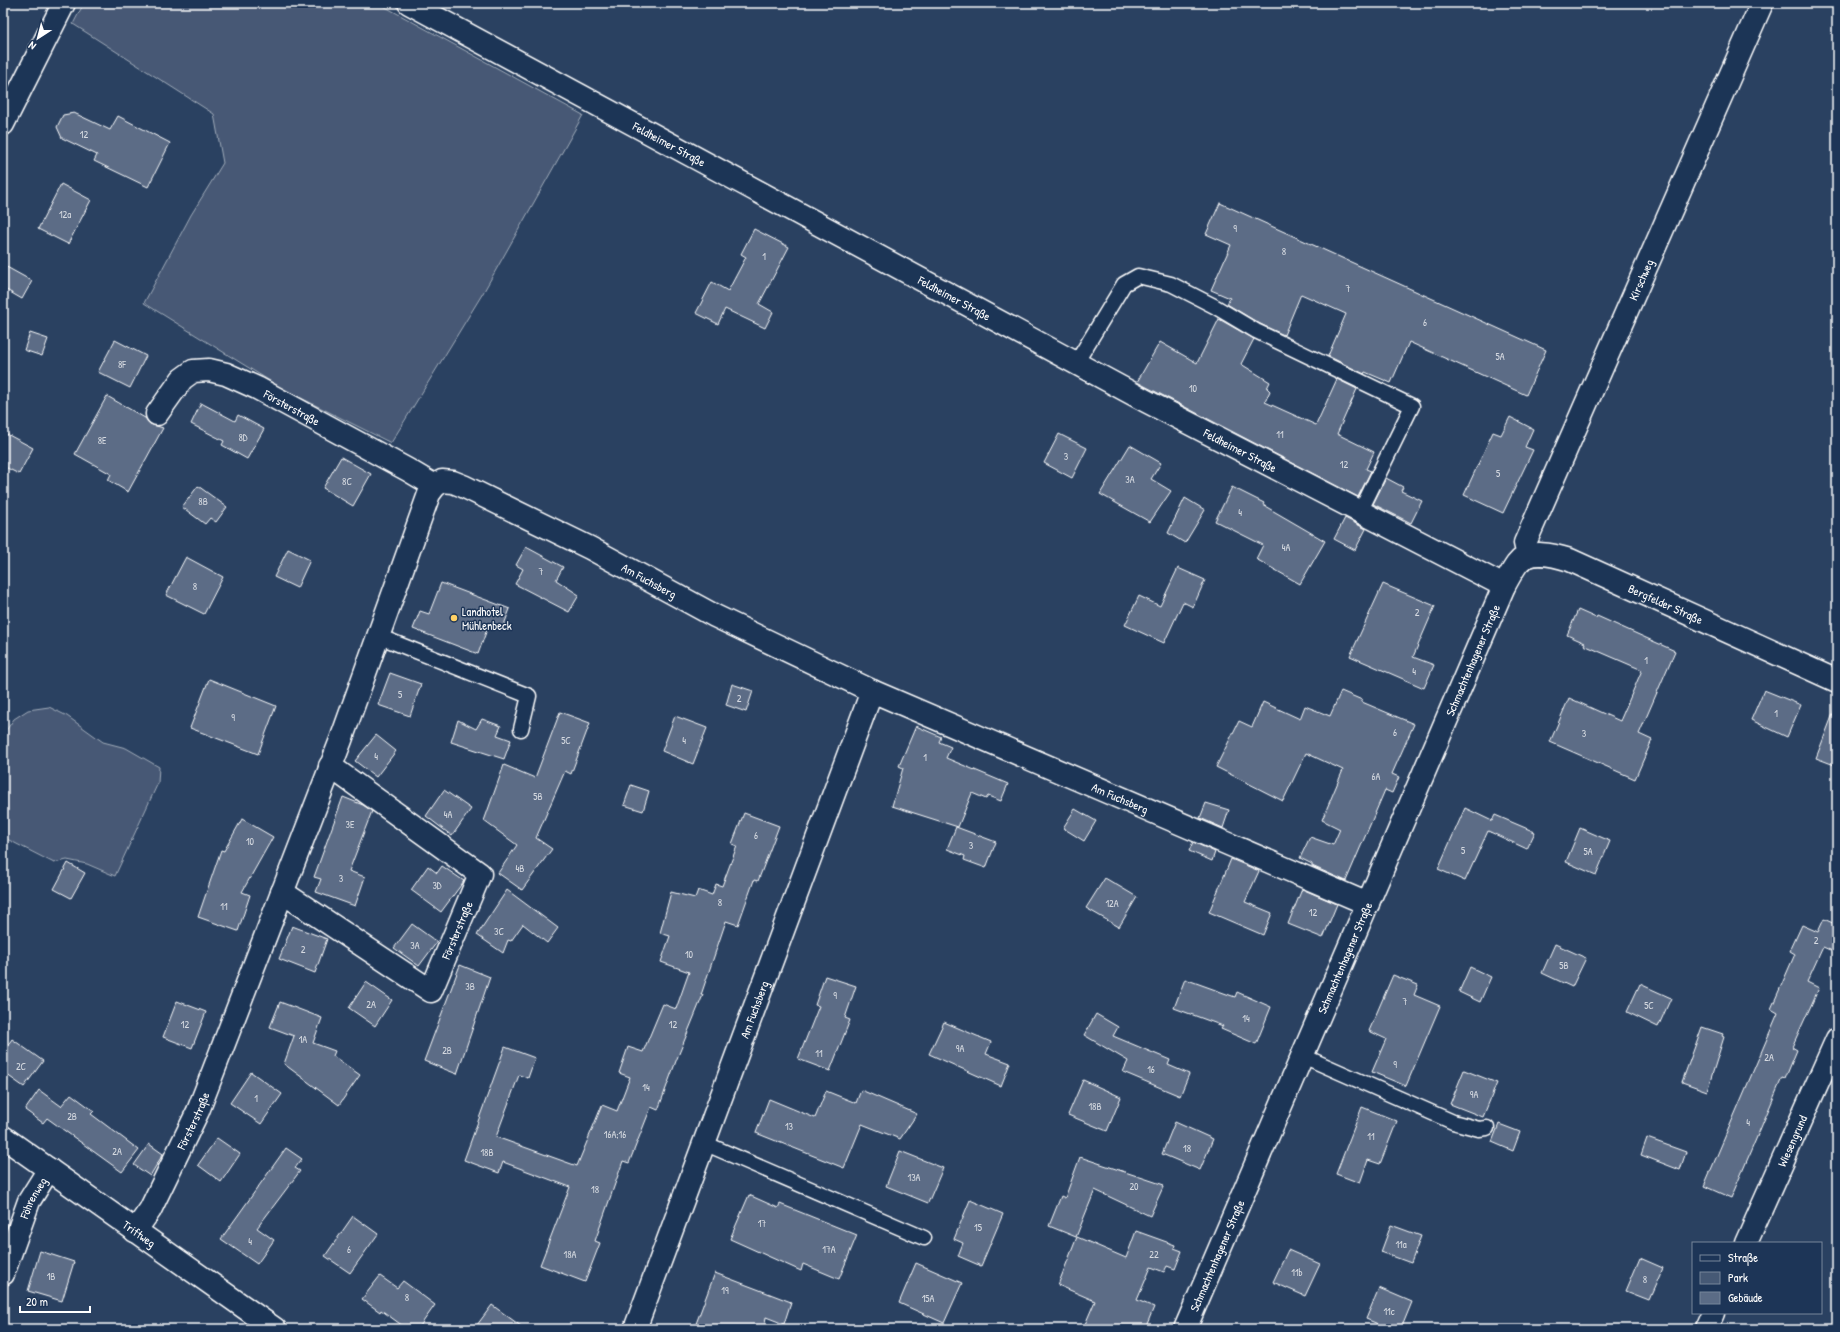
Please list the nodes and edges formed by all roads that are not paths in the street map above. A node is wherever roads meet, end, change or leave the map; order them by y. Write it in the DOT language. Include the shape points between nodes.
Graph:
graph roads {
  1 [pos="64,3"];
  2 [pos="409,3"];
  3 [pos="1762,3"];
  4 [pos="3,124"];
  5 [pos="1076,363"];
  6 [pos="157,414"];
  7 [pos="432,490"];
  8 [pos="1360,512"];
  9 [pos="1528,556"];
  10 [pos="1504,586"];
  11 [pos="378,636"];
  12 [pos="1837,681"];
  13 [pos="872,691"];
  14 [pos="521,729"];
  15 [pos="330,766"];
  16 [pos="282,892"];
  17 [pos="1368,904"];
  18 [pos="1837,1039"];
  19 [pos="1303,1056"];
  20 [pos="1487,1128"];
  21 [pos="3,1137"];
  22 [pos="704,1144"];
  23 [pos="49,1169"];
  24 [pos="135,1231"];
  25 [pos="924,1238"];
  26 [pos="1746,1242"];
  27 [pos="3,1274"];
  28 [pos="1714,1314"];
  29 [pos="275,1329"];
  30 [pos="635,1329"];
  31 [pos="1186,1329"];
  32 [pos="1707,1329"];
  1 -- 4 [label="street"];
  2 -- 5 [label="street, Feldheimer Straße"];
  3 -- 9 [label="street, Kirschweg" via="1525,543"];
  5 -- 8 [label="street, Feldheimer Straße"];
  5 -- 8 [label="lane" via="1124,284 1138,276 1171,284 1256,331 1412,406"];
  6 -- 7 [label="street, Försterstraße" via="182,379 193,371 209,370 226,374 408,470"];
  7 -- 11 [label="street, Försterstraße"];
  7 -- 13 [label="street, Am Fuchsberg" via="442,481 463,486 590,548 715,616"];
  8 -- 10 [label="street, Feldheimer Straße"];
  9 -- 10 [label="street" via="1517,563"];
  9 -- 12 [label="street, Bergfelder Straße" via="1548,554 1570,560"];
  10 -- 17 [label="street, Schmachtenhagener Straße"];
  11 -- 14 [label="lane" via="529,696"];
  11 -- 15 [label="street, Försterstraße"];
  13 -- 17 [label="street, Am Fuchsberg"];
  13 -- 22 [label="street, Am Fuchsberg"];
  15 -- 16 [label="street, Försterstraße"];
  15 -- 16 [label="street, Försterstraße" via="480,874 431,991"];
  16 -- 24 [label="street, Försterstraße" via="198,1111 150,1210"];
  17 -- 19 [label="street, Schmachtenhagener Straße"];
  18 -- 26 [label="street, Wiesengrund"];
  19 -- 20 [label="lane" via="1453,1122 1479,1129"];
  19 -- 31 [label="street, Schmachtenhagener Straße"];
  21 -- 23 [label="street, Triftweg"];
  22 -- 25 [label="lane"];
  22 -- 30 [label="street, Am Fuchsberg"];
  23 -- 24 [label="street, Triftweg"];
  23 -- 27 [label="street, Föhrenweg" via="29,1201"];
  24 -- 29 [label="street, Triftweg"];
  28 -- 32 [label="street"];
}
